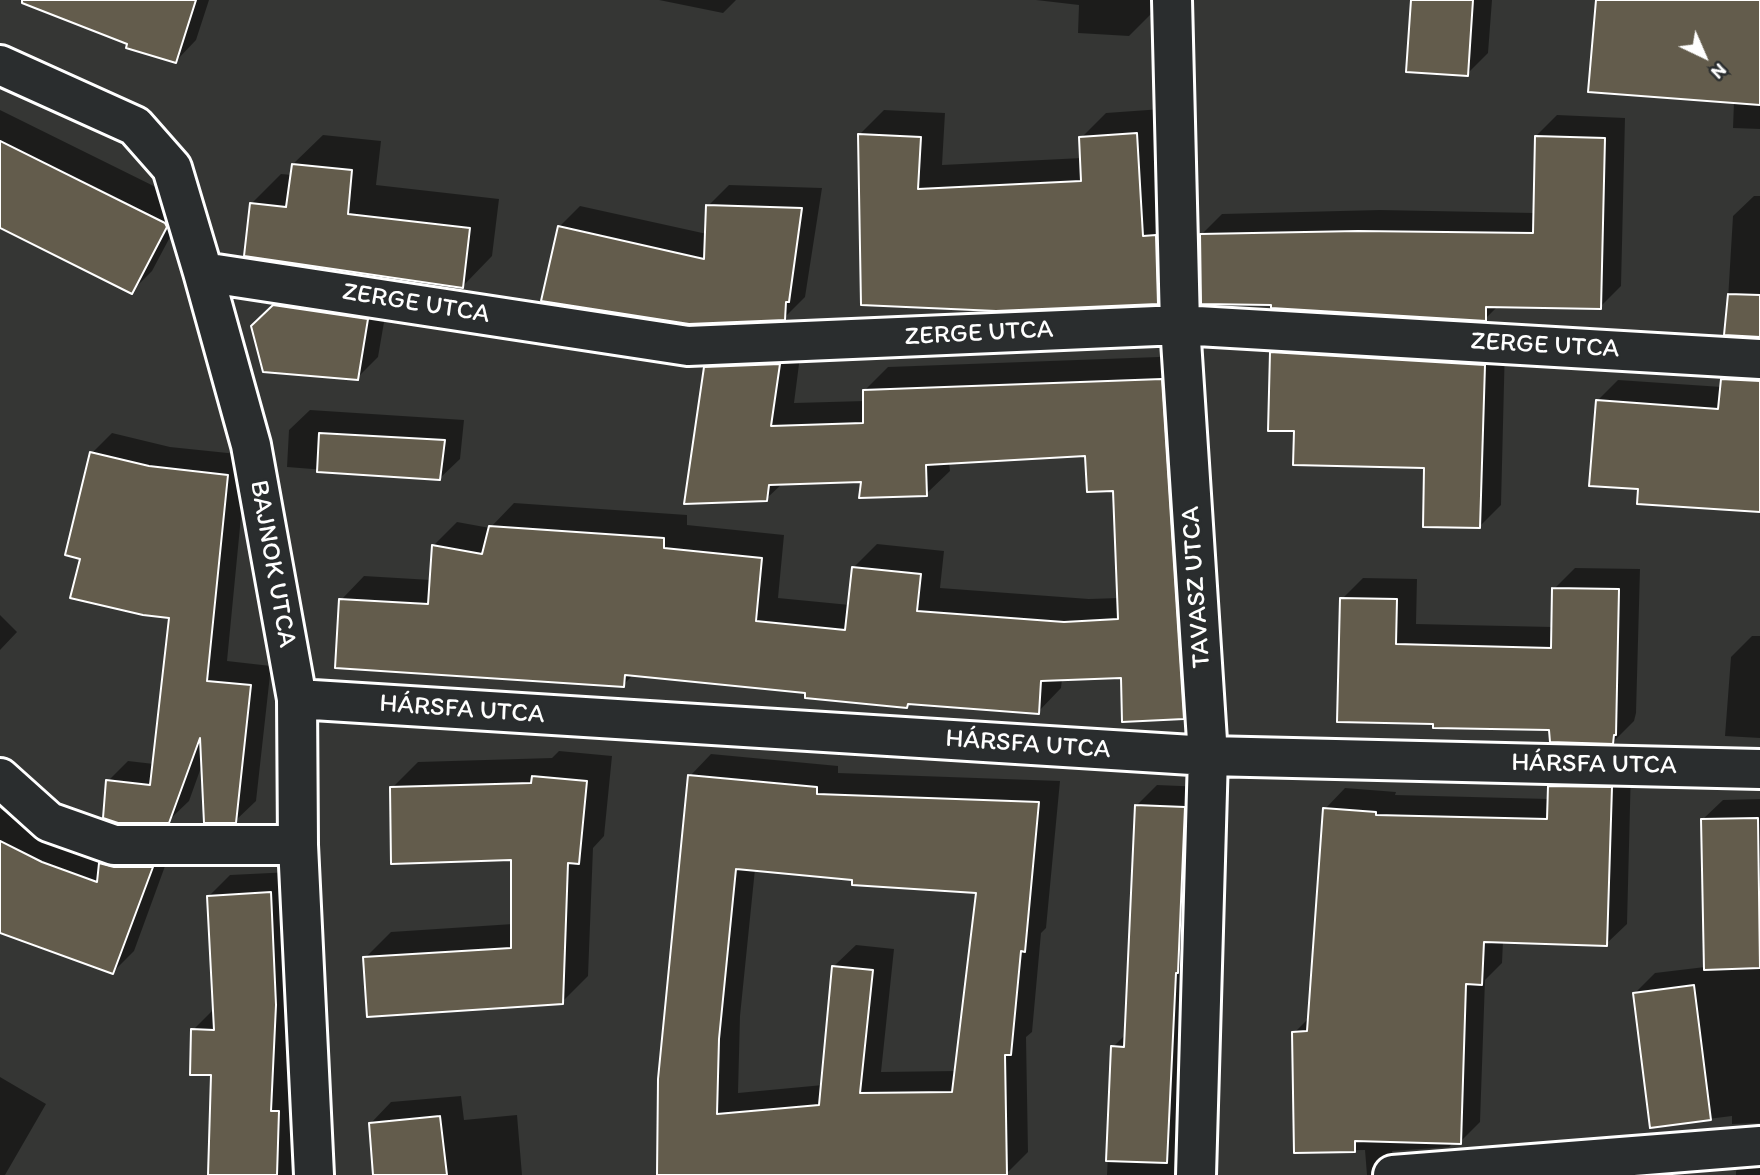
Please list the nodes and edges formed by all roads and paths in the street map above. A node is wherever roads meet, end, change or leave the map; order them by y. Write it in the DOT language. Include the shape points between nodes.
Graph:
graph roads {
  1 [pos="1172,0"];
  2 [pos="0,65"];
  3 [pos="203,272"];
  4 [pos="1180,325"];
  5 [pos="1760,359"];
  6 [pos="297,699"];
  7 [pos="1208,756"];
  8 [pos="1760,769"];
  9 [pos="0,778"];
  10 [pos="298,845"];
  11 [pos="1760,1146"];
  12 [pos="314,1175"];
  13 [pos="1196,1175"];
  14 [pos="1393,1175"];
  1 -- 4 [label="street, TAVASZ UTCA"];
  2 -- 3 [label="street, BAJNOK UTCA" via="135,126 172,167"];
  3 -- 4 [label="street, ZERGE UTCA" via="688,346"];
  3 -- 6 [label="street, BAJNOK UTCA" via="251,445"];
  4 -- 5 [label="street, ZERGE UTCA"];
  4 -- 7 [label="street, TAVASZ UTCA"];
  6 -- 7 [label="street, HÁRSFA UTCA"];
  6 -- 10 [label="street, BAJNOK UTCA"];
  7 -- 8 [label="street, HÁRSFA UTCA"];
  7 -- 13 [label="street, TAVASZ UTCA"];
  9 -- 10 [label="street" via="49,822 114,845"];
  10 -- 12 [label="street, BAJNOK UTCA"];
  11 -- 14 [label="street"];
}
